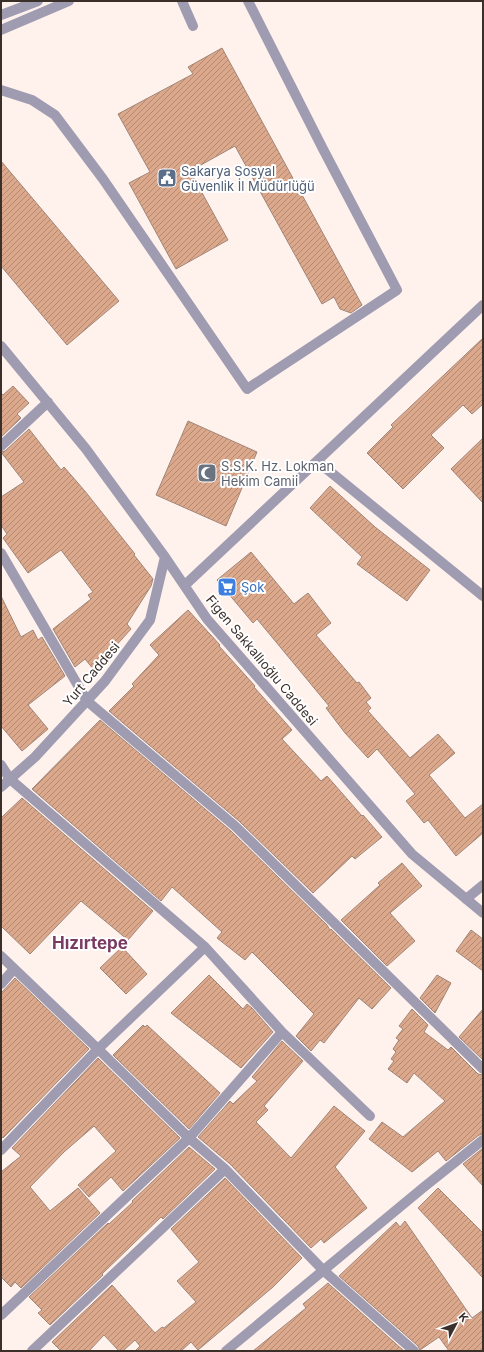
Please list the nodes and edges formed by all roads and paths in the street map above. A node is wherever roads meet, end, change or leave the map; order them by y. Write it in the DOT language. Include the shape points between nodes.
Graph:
graph roads {
  1 [pos="38,1"];
  2 [pos="69,1"];
  3 [pos="182,1"];
  4 [pos="248,1"];
  5 [pos="1,15"];
  6 [pos="192,26"];
  7 [pos="1,30"];
  8 [pos="1,90"];
  9 [pos="483,305"];
  10 [pos="1,346"];
  11 [pos="48,402"];
  12 [pos="1,446"];
  13 [pos="317,461"];
  14 [pos="1,552"];
  15 [pos="164,556"];
  16 [pos="184,585"];
  17 [pos="483,596"];
  18 [pos="87,701"];
  19 [pos="1,765"];
  20 [pos="10,779"];
  21 [pos="1,787"];
  22 [pos="483,886"];
  23 [pos="466,899"];
  24 [pos="483,913"];
  25 [pos="205,947"];
  26 [pos="1,956"];
  27 [pos="14,968"];
  28 [pos="1,984"];
  29 [pos="282,1032"];
  30 [pos="98,1048"];
  31 [pos="483,1069"];
  32 [pos="370,1116"];
  33 [pos="189,1138"];
  34 [pos="483,1140"];
  35 [pos="1,1150"];
  36 [pos="225,1169"];
  37 [pos="323,1270"];
  38 [pos="1,1315"];
  39 [pos="32,1351"];
  40 [pos="226,1351"];
  41 [pos="414,1351"];
  1 -- 5 [label="street"];
  2 -- 7 [label="street"];
  3 -- 6 [label="street"];
  4 -- 8 [label="street" via="397,290 247,389 103,179 55,115 32,100"];
  9 -- 13 [label="street"];
  10 -- 11 [label="street, Figen Sakkallıoğlu Caddesi"];
  11 -- 12 [label="street"];
  11 -- 15 [label="street, Figen Sakkallıoğlu Caddesi" via="86,449"];
  13 -- 16 [label="street"];
  13 -- 17 [label="street"];
  14 -- 18 [label="street"];
  15 -- 16 [label="street, Figen Sakkallıoğlu Caddesi"];
  15 -- 18 [label="street, Yurt Caddesi" via="150,620"];
  16 -- 23 [label="street, Figen Sakkallıoğlu Caddesi" via="207,619 412,854"];
  18 -- 20 [label="street, Yurt Caddesi" via="35,757"];
  18 -- 31 [label="street" via="235,826"];
  19 -- 20 [label="street"];
  20 -- 21 [label="street, Yurt Caddesi"];
  20 -- 25 [label="street"];
  22 -- 23 [label="street"];
  23 -- 24 [label="street, Figen Sakkallıoğlu Caddesi"];
  25 -- 29 [label="street"];
  25 -- 30 [label="street"];
  26 -- 27 [label="street"];
  27 -- 28 [label="street"];
  27 -- 30 [label="street"];
  29 -- 32 [label="street"];
  29 -- 33 [label="street"];
  30 -- 33 [label="street"];
  30 -- 35 [label="street"];
  33 -- 36 [label="street"];
  33 -- 38 [label="street"];
  34 -- 37 [label="street"];
  36 -- 37 [label="street"];
  36 -- 39 [label="street"];
  37 -- 40 [label="street"];
  37 -- 41 [label="street"];
}
